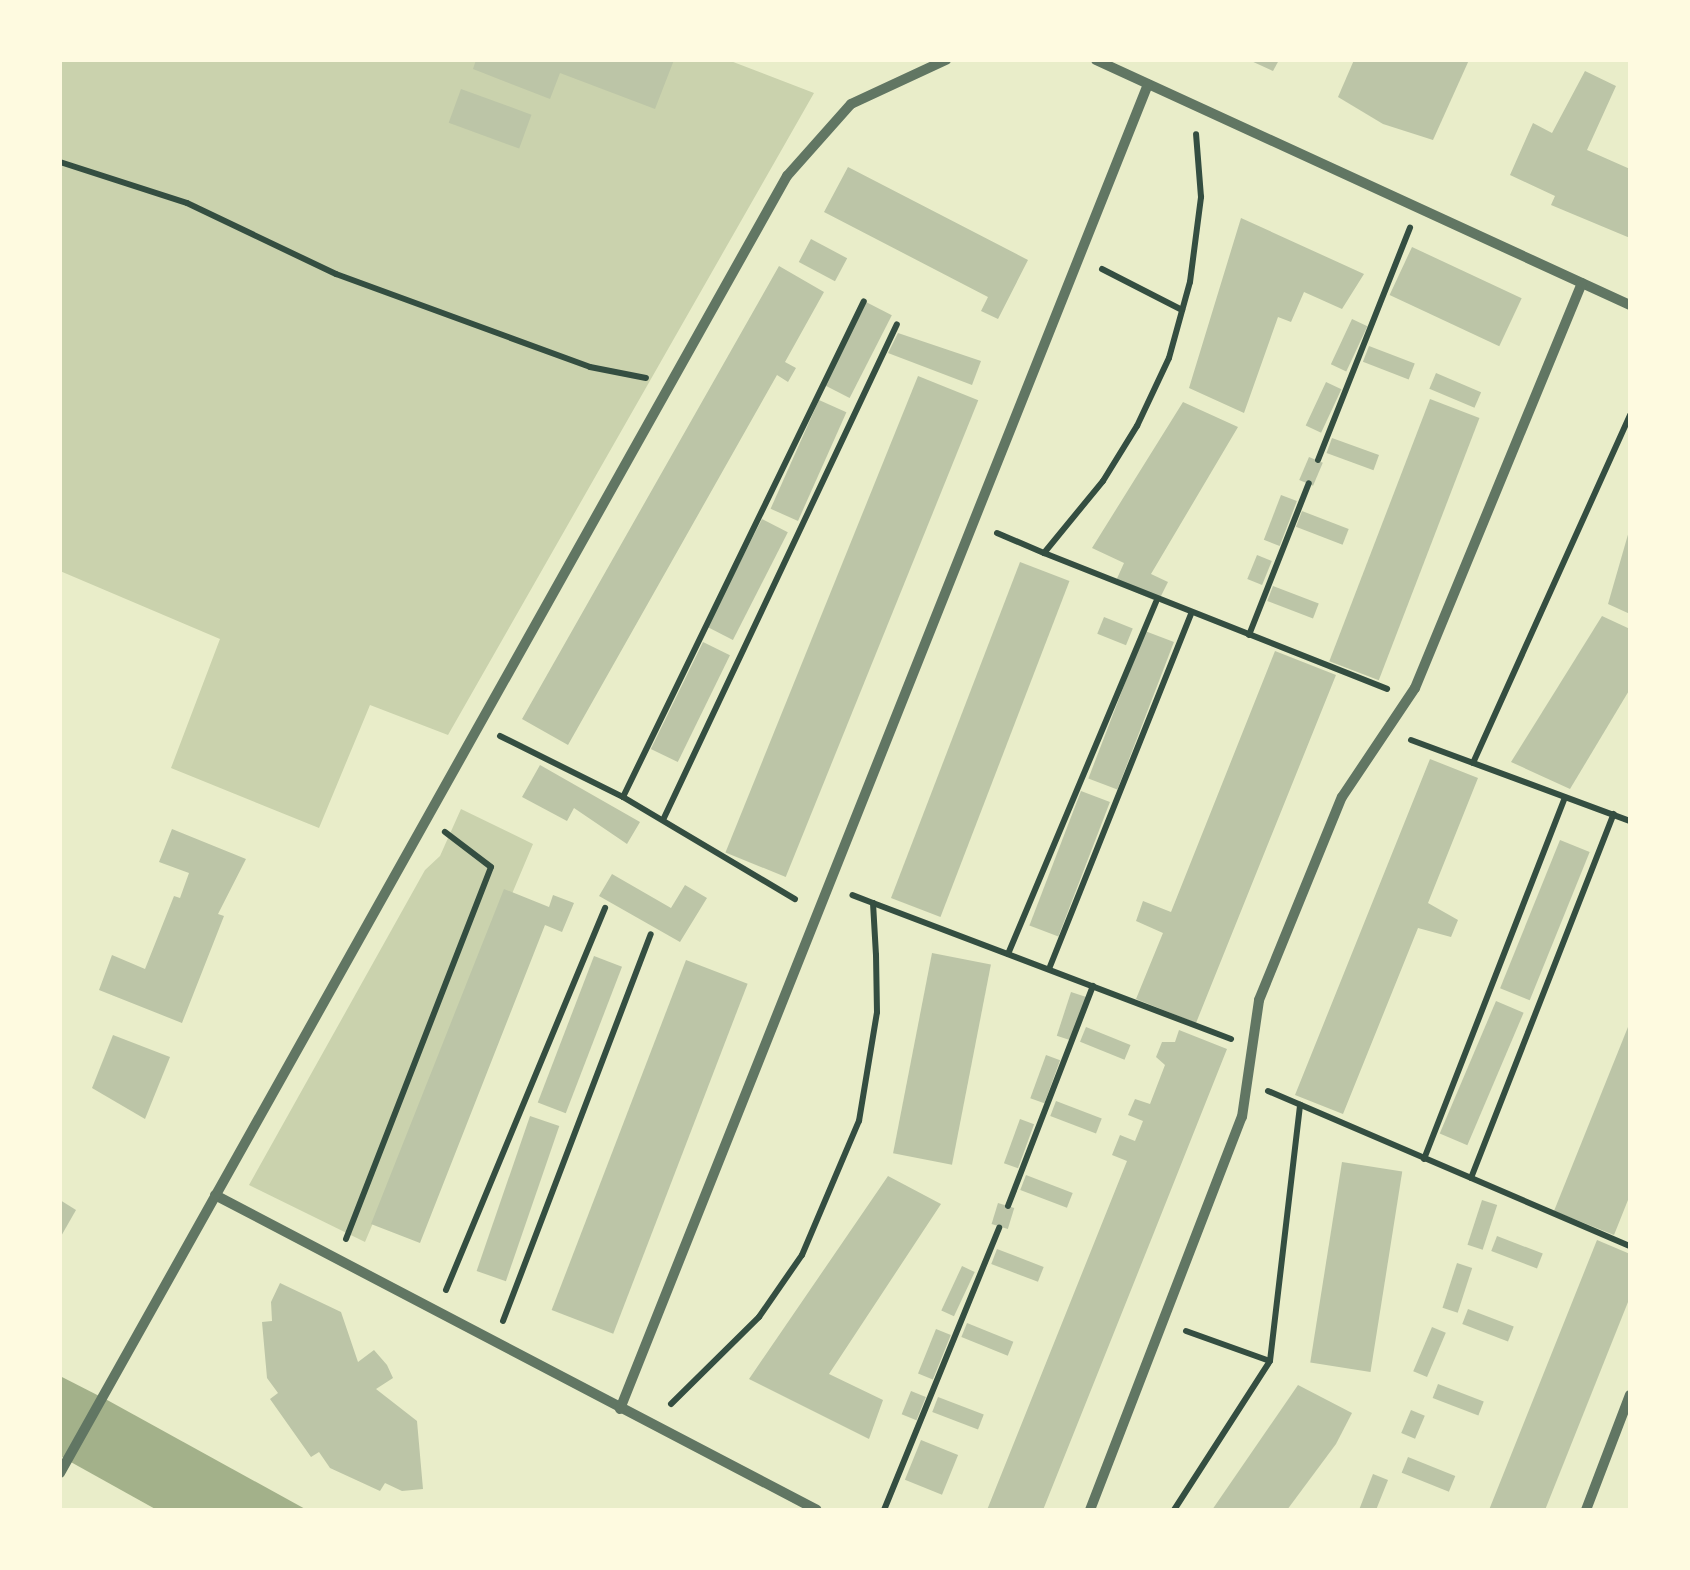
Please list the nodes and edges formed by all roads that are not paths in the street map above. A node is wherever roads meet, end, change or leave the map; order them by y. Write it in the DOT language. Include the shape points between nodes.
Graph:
graph roads {
  1 [pos="946,60"];
  2 [pos="1096,60"];
  3 [pos="1148,84"];
  4 [pos="1582,283"];
  5 [pos="1630,305"];
  6 [pos="215,1196"];
  7 [pos="1630,1395"];
  8 [pos="620,1410"];
  9 [pos="60,1472"];
  10 [pos="817,1510"];
  11 [pos="1090,1510"];
  12 [pos="1586,1510"];
  1 -- 6 [label="street" via="851,104 787,176"];
  2 -- 3 [label="street"];
  3 -- 4 [label="street"];
  3 -- 8 [label="street"];
  4 -- 5 [label="street"];
  4 -- 11 [label="street" via="1408,697 1342,797 1260,1000 1242,1117"];
  6 -- 8 [label="street"];
  6 -- 9 [label="street"];
  7 -- 12 [label="street"];
  8 -- 10 [label="street"];
}
